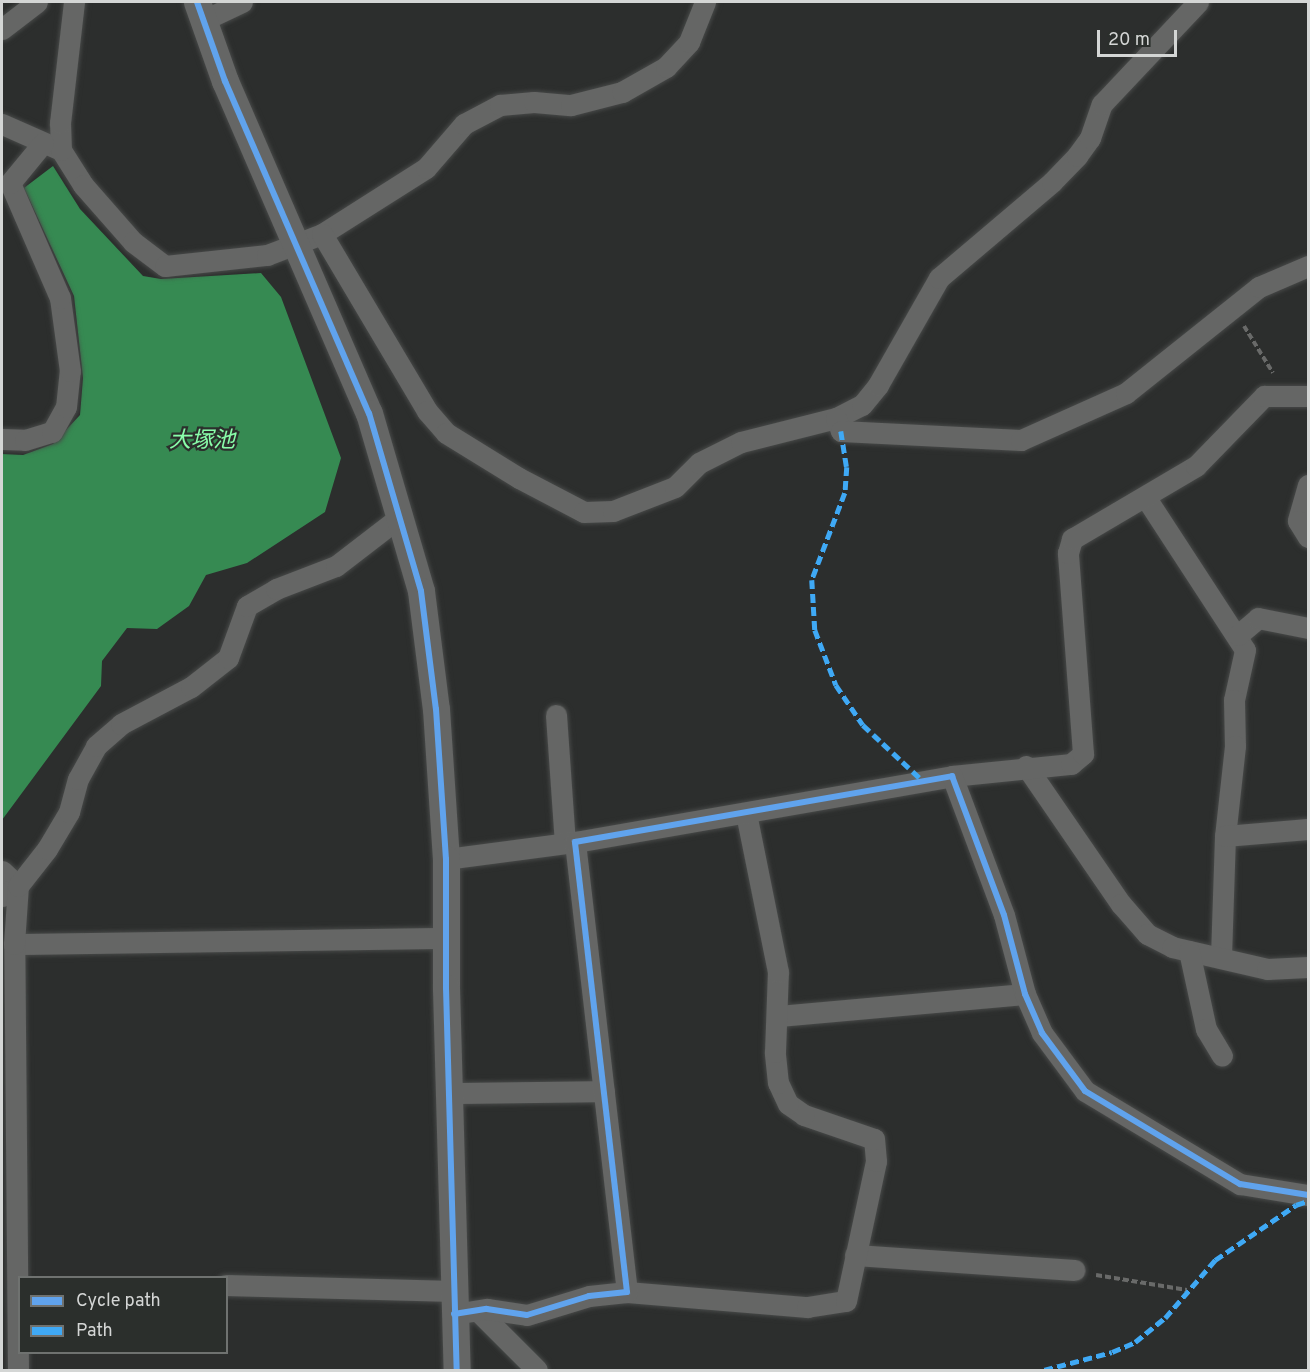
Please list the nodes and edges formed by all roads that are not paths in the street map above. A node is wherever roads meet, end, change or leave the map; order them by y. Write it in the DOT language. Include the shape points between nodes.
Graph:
graph roads {
  1 [pos="37,2"];
  2 [pos="74,2"];
  3 [pos="242,2"];
  4 [pos="705,2"];
  5 [pos="1198,2"];
  6 [pos="200,11"];
  7 [pos="2,29"];
  8 [pos="2,124"];
  9 [pos="52,147"];
  10 [pos="322,234"];
  11 [pos="299,246"];
  12 [pos="1308,266"];
  13 [pos="1298,394"];
  14 [pos="836,418"];
  15 [pos="2,439"];
  16 [pos="1308,485"];
  17 [pos="1146,498"];
  18 [pos="401,516"];
  19 [pos="1308,537"];
  20 [pos="1308,628"];
  21 [pos="1238,635"];
  22 [pos="556,716"];
  23 [pos="1026,766"];
  24 [pos="952,776"];
  25 [pos="746,813"];
  26 [pos="1308,829"];
  27 [pos="1225,836"];
  28 [pos="570,842"];
  29 [pos="446,859"];
  30 [pos="2,872"];
  31 [pos="10,891"];
  32 [pos="445,938"];
  33 [pos="14,944"];
  34 [pos="1189,951"];
  35 [pos="1221,958"];
  36 [pos="1308,967"];
  37 [pos="1025,994"];
  38 [pos="778,1016"];
  39 [pos="1221,1056"];
  40 [pos="604,1091"];
  41 [pos="448,1093"];
  42 [pos="1308,1195"];
  43 [pos="855,1255"];
  44 [pos="1074,1270"];
  45 [pos="12,1283"];
  46 [pos="228,1285"];
  47 [pos="627,1292"];
  48 [pos="462,1306"];
  49 [pos="18,1371"];
  50 [pos="457,1371"];
  51 [pos="537,1371"];
  1 -- 7 [label="street"];
  2 -- 9 [label="street" via="60,123"];
  3 -- 6 [label="street"];
  4 -- 10 [label="street" via="689,42 666,67 622,92 571,105 500,105 465,124 426,168"];
  5 -- 14 [label="street" via="1102,104 1090,138 1077,156 939,278 878,385 862,405"];
  6 -- 11 [label="street" via="225,81"];
  8 -- 9 [label="street"];
  9 -- 11 [label="street" via="133,242 165,266 223,263"];
  9 -- 15 [label="street" via="10,183 60,298 70,371 66,407 52,432 25,440"];
  10 -- 11 [label="street"];
  10 -- 14 [label="street" via="427,411 446,433 584,512 613,511 675,487 699,463 741,442"];
  11 -- 18 [label="street" via="369,413"];
  12 -- 14 [label="street" via="1259,287 1126,393 1021,440 841,431"];
  13 -- 17 [label="street" via="1264,396 1196,466"];
  16 -- 19 [label="street" via="1298,521"];
  17 -- 21 [label="street"];
  17 -- 23 [label="street" via="1072,539 1068,553 1083,753 1071,764"];
  18 -- 29 [label="street" via="421,591 436,709"];
  18 -- 31 [label="street" via="336,566 276,588 247,606 228,658 191,687 121,724 96,746 78,779 69,812 47,849"];
  20 -- 21 [label="street" via="1258,618"];
  21 -- 27 [label="street" via="1245,650 1234,700 1235,746"];
  22 -- 28 [label="street"];
  23 -- 24 [label="street"];
  23 -- 34 [label="street" via="1121,904 1147,934"];
  24 -- 25 [label="street"];
  24 -- 37 [label="street" via="1004,915"];
  25 -- 28 [label="street"];
  25 -- 38 [label="street" via="778,972"];
  26 -- 27 [label="street"];
  27 -- 35 [label="street"];
  28 -- 29 [label="street"];
  28 -- 40 [label="street"];
  29 -- 32 [label="street"];
  30 -- 31 [label="street"];
  31 -- 33 [label="street"];
  32 -- 33 [label="street"];
  32 -- 41 [label="street"];
  33 -- 45 [label="street"];
  34 -- 35 [label="street"];
  34 -- 39 [label="street" via="1206,1029"];
  35 -- 36 [label="street" via="1267,969"];
  37 -- 38 [label="street"];
  37 -- 42 [label="street" via="1042,1033 1084,1091 1240,1184"];
  38 -- 43 [label="street" via="778,1083 788,1104 804,1114 874,1139 876,1161"];
  40 -- 41 [label="street"];
  40 -- 47 [label="street"];
  41 -- 48 [label="street"];
  43 -- 44 [label="street"];
  43 -- 47 [label="street" via="846,1300 807,1307"];
  45 -- 49 [label="street"];
  46 -- 48 [label="street"];
  47 -- 48 [label="street" via="589,1296 527,1315"];
  48 -- 50 [label="street"];
  48 -- 51 [label="street"];
}
